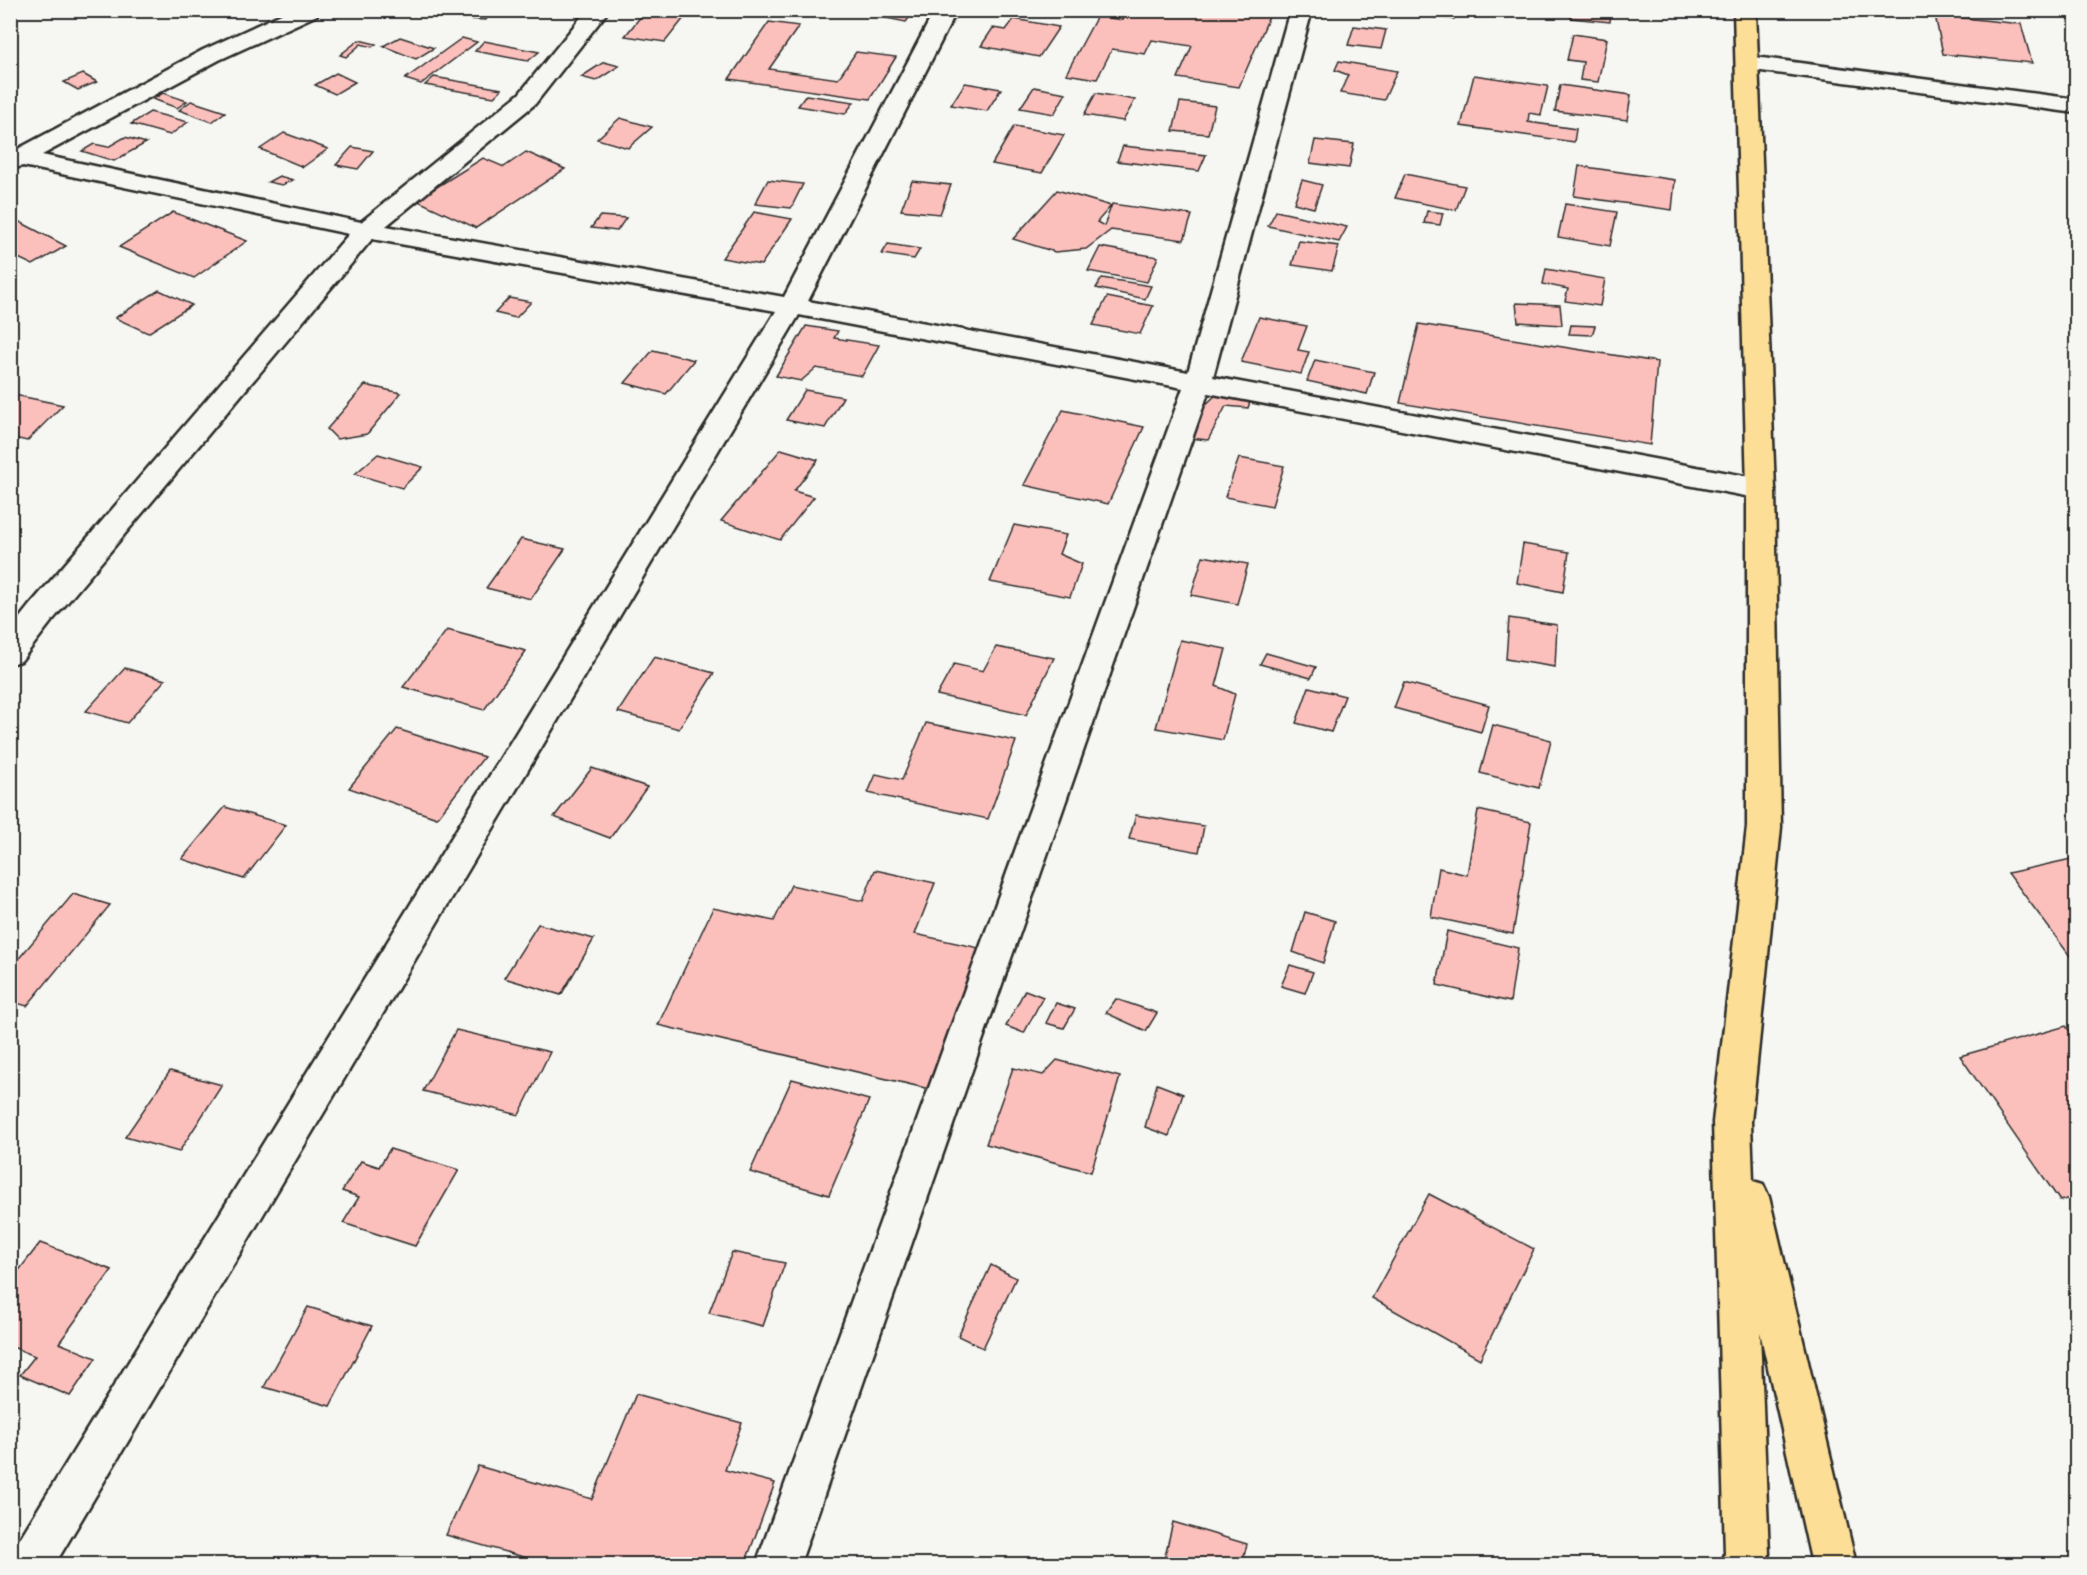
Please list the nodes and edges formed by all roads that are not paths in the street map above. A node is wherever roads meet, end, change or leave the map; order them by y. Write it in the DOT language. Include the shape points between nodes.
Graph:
graph roads {
  1 [pos="309,10"];
  2 [pos="599,10"];
  3 [pos="946,10"];
  4 [pos="1301,10"];
  5 [pos="1745,10"];
  6 [pos="1747,63"];
  7 [pos="2076,106"];
  8 [pos="12,159"];
  9 [pos="366,230"];
  10 [pos="792,306"];
  11 [pos="1198,383"];
  12 [pos="1761,489"];
  13 [pos="10,653"];
  14 [pos="1732,1122"];
  15 [pos="30,1564"];
  16 [pos="778,1564"];
  17 [pos="1743,1564"];
  18 [pos="1834,1564"];
  1 -- 8 [label="street" via="210,55"];
  2 -- 9 [label="street" via="527,99"];
  3 -- 10 [label="street"];
  4 -- 11 [label="street"];
  5 -- 6 [label="main road"];
  6 -- 7 [label="street"];
  6 -- 12 [label="main road"];
  8 -- 9 [label="street"];
  9 -- 10 [label="street"];
  9 -- 13 [label="street"];
  10 -- 11 [label="street"];
  10 -- 15 [label="street"];
  11 -- 12 [label="street"];
  11 -- 16 [label="street"];
  12 -- 14 [label="main road" via="1764,827"];
  14 -- 17 [label="main road" via="1748,1554"];
  14 -- 18 [label="main road"];
}
